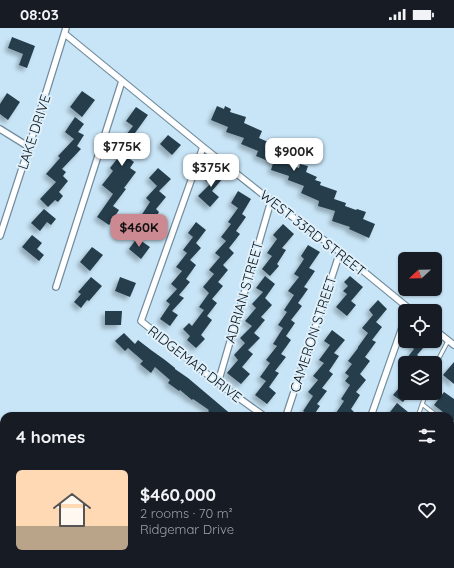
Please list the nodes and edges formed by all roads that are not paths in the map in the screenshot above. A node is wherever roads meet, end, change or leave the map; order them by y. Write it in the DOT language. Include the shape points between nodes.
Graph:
graph roads {
  1 [pos="65,31"];
  2 [pos="122,81"];
  3 [pos="0,129"];
  4 [pos="29,147"];
  5 [pos="203,147"];
  6 [pos="271,200"];
  7 [pos="0,236"];
  8 [pos="340,252"];
  9 [pos="56,288"];
  10 [pos="402,304"];
  11 [pos="442,335"];
  12 [pos="398,339"];
  13 [pos="448,340"];
  14 [pos="454,345"];
  15 [pos="440,356"];
  16 [pos="218,383"];
  17 [pos="423,400"];
  18 [pos="422,404"];
  19 [pos="258,412"];
  20 [pos="287,412"];
  21 [pos="372,412"];
  22 [pos="419,412"];
  23 [pos="431,412"];
  1 -- 2 [label="street, WEST 33RD STREET"];
  1 -- 4 [label="street, LAKE DRIVE"];
  2 -- 5 [label="street, WEST 33RD STREET"];
  2 -- 9 [label="street"];
  3 -- 4 [label="street"];
  4 -- 7 [label="street, LAKE DRIVE"];
  5 -- 6 [label="street, WEST 33RD STREET"];
  5 -- 16 [label="street, RIDGEMAR DRIVE" via="141,321"];
  6 -- 8 [label="street, WEST 33RD STREET"];
  6 -- 16 [label="street, ADRIAN STREET"];
  8 -- 10 [label="street, WEST 33RD STREET"];
  8 -- 20 [label="street, CAMERON STREET"];
  11 -- 13 [label="street"];
  12 -- 21 [label="street"];
  13 -- 14 [label="street"];
  13 -- 15 [label="lane"];
  16 -- 19 [label="street, RIDGEMAR DRIVE"];
  17 -- 18 [label="lane"];
  18 -- 22 [label="lane"];
  18 -- 23 [label="lane"];
}
